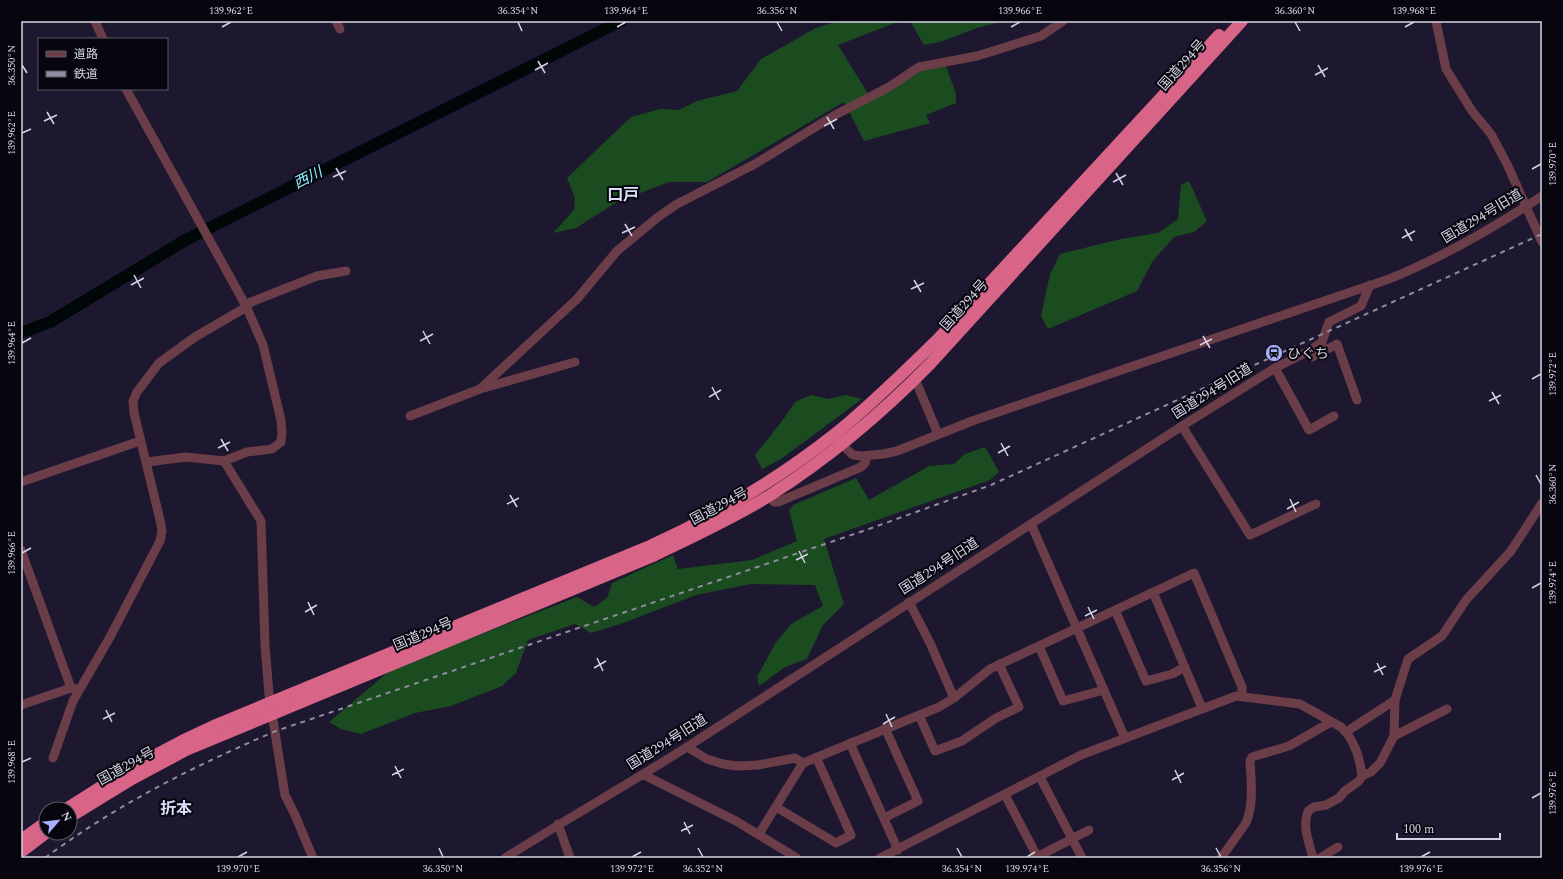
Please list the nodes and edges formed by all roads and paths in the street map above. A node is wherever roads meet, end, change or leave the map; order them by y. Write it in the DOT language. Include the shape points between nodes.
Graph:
graph roads {
  1 [pos="95,21"];
  2 [pos="1063,21"];
  3 [pos="1231,21"];
  4 [pos="1242,21"];
  5 [pos="1436,21"];
  6 [pos="103,38"];
  7 [pos="127,90"];
  8 [pos="1542,196"];
  9 [pos="1526,207"];
  10 [pos="1542,242"];
  11 [pos="346,271"];
  12 [pos="1370,285"];
  13 [pos="246,306"];
  14 [pos="1323,339"];
  15 [pos="1328,349"];
  16 [pos="1312,357"];
  17 [pos="575,362"];
  18 [pos="1275,368"];
  19 [pos="914,381"];
  20 [pos="480,389"];
  21 [pos="1357,400"];
  22 [pos="410,416"];
  23 [pos="1334,416"];
  24 [pos="1182,426"];
  25 [pos="938,434"];
  26 [pos="837,440"];
  27 [pos="140,441"];
  28 [pos="867,456"];
  29 [pos="224,460"];
  30 [pos="147,462"];
  31 [pos="21,482"];
  32 [pos="768,496"];
  33 [pos="1542,503"];
  34 [pos="1316,504"];
  35 [pos="1030,524"];
  36 [pos="21,550"];
  37 [pos="1153,592"];
  38 [pos="909,602"];
  39 [pos="1115,610"];
  40 [pos="1077,628"];
  41 [pos="1039,646"];
  42 [pos="1000,664"];
  43 [pos="1185,667"];
  44 [pos="75,689"];
  45 [pos="1104,690"];
  46 [pos="1242,696"];
  47 [pos="954,698"];
  48 [pos="1395,700"];
  49 [pos="21,705"];
  50 [pos="272,708"];
  51 [pos="1202,708"];
  52 [pos="1447,709"];
  53 [pos="919,716"];
  54 [pos="1331,722"];
  55 [pos="886,728"];
  56 [pos="1346,732"];
  57 [pos="1394,736"];
  58 [pos="1125,738"];
  59 [pos="850,743"];
  60 [pos="687,747"];
  61 [pos="816,757"];
  62 [pos="53,758"];
  63 [pos="803,763"];
  64 [pos="644,775"];
  65 [pos="1362,776"];
  66 [pos="1040,777"];
  67 [pos="1005,795"];
  68 [pos="78,801"];
  69 [pos="776,807"];
  70 [pos="78,812"];
  71 [pos="884,818"];
  72 [pos="558,824"];
  73 [pos="38,828"];
  74 [pos="1089,830"];
  75 [pos="759,834"];
  76 [pos="1072,838"];
  77 [pos="38,839"];
  78 [pos="21,840"];
  79 [pos="1338,847"];
  80 [pos="898,850"];
  81 [pos="21,852"];
  82 [pos="1037,857"];
  83 [pos="313,858"];
  84 [pos="505,858"];
  85 [pos="570,858"];
  86 [pos="797,858"];
  87 [pos="880,858"];
  88 [pos="1082,858"];
  89 [pos="1221,858"];
  90 [pos="1314,858"];
  91 [pos="1320,858"];
  1 -- 6 [label="street"];
  2 -- 20 [label="street" via="1041,36 977,56 919,67 755,164 678,204 617,251 577,299"];
  3 -- 26 [label="highway, 国道294号" via="938,339"];
  4 -- 19 [label="highway, 国道294号"];
  5 -- 9 [label="street" via="1446,69 1472,111 1491,134"];
  7 -- 13 [label="street"];
  8 -- 9 [label="street, 国道294号旧道"];
  9 -- 10 [label="street"];
  9 -- 12 [label="street, 国道294号旧道" via="1447,253"];
  11 -- 13 [label="street" via="317,276"];
  12 -- 14 [label="street, 国道294号旧道" via="1361,306 1329,322"];
  12 -- 25 [label="street, 国道294号旧道"];
  13 -- 27 [label="street" via="195,337 159,363 133,401"];
  13 -- 29 [label="street" via="263,345 281,420 281,442 272,449 247,452"];
  14 -- 15 [label="street"];
  14 -- 18 [label="street, 国道294号旧道" via="1312,350"];
  15 -- 16 [label="street"];
  15 -- 21 [label="street" via="1337,344"];
  17 -- 20 [label="street"];
  18 -- 23 [label="street" via="1309,430"];
  18 -- 24 [label="street, 国道294号旧道"];
  19 -- 25 [label="street"];
  19 -- 26 [label="highway, 国道294号" via="893,400"];
  20 -- 22 [label="street"];
  24 -- 34 [label="street" via="1250,535"];
  24 -- 35 [label="street, 国道294号旧道"];
  25 -- 28 [label="street, 国道294号旧道" via="897,451"];
  26 -- 28 [label="street, 国道294号旧道" via="853,455"];
  26 -- 32 [label="highway, 国道294号"];
  26 -- 50 [label="highway, 国道294号" via="714,515 670,537"];
  27 -- 30 [label="street"];
  27 -- 31 [label="street"];
  28 -- 32 [label="street" via="861,467 778,502 774,502"];
  29 -- 30 [label="street" via="186,457"];
  29 -- 50 [label="street" via="262,520 265,645"];
  30 -- 44 [label="street" via="162,531 160,541 110,637"];
  32 -- 50 [label="highway, 国道294号" via="653,556"];
  33 -- 48 [label="street" via="1511,551 1466,600 1442,636 1408,659"];
  35 -- 38 [label="street, 国道294号旧道"];
  35 -- 40 [label="street"];
  36 -- 44 [label="street"];
  37 -- 39 [label="street"];
  37 -- 43 [label="street"];
  37 -- 46 [label="street" via="1194,573 1242,687"];
  38 -- 47 [label="street"];
  38 -- 60 [label="street, 国道294号旧道"];
  39 -- 40 [label="street"];
  39 -- 43 [label="street" via="1146,681 1172,674"];
  40 -- 41 [label="street"];
  40 -- 45 [label="street"];
  41 -- 42 [label="street"];
  41 -- 45 [label="street" via="1063,701"];
  42 -- 47 [label="street"];
  42 -- 53 [label="street" via="1019,707 996,718 962,741 935,751"];
  43 -- 51 [label="street"];
  44 -- 49 [label="street"];
  44 -- 62 [label="street"];
  45 -- 58 [label="street"];
  46 -- 51 [label="street" via="1227,698"];
  46 -- 54 [label="street" via="1300,704"];
  47 -- 53 [label="street"];
  48 -- 56 [label="street"];
  48 -- 57 [label="street"];
  50 -- 68 [label="highway, 国道294号" via="182,741 129,769"];
  50 -- 70 [label="highway, 国道294号" via="186,750"];
  50 -- 83 [label="street" via="285,795"];
  51 -- 58 [label="street"];
  52 -- 57 [label="street"];
  53 -- 55 [label="street"];
  54 -- 56 [label="street"];
  54 -- 89 [label="street" via="1289,746 1252,757 1249,817"];
  55 -- 59 [label="street"];
  55 -- 71 [label="street" via="918,801"];
  56 -- 65 [label="street" via="1352,742"];
  57 -- 65 [label="street" via="1380,763 1371,772"];
  58 -- 66 [label="street" via="1081,755"];
  59 -- 61 [label="street"];
  59 -- 71 [label="street"];
  60 -- 63 [label="street" via="707,759 737,766 795,758"];
  60 -- 64 [label="street, 国道294号旧道"];
  61 -- 63 [label="street"];
  61 -- 69 [label="street" via="851,835 836,843"];
  63 -- 69 [label="street"];
  64 -- 72 [label="street, 国道294号旧道"];
  64 -- 75 [label="street"];
  65 -- 90 [label="street" via="1339,798 1308,811 1305,826"];
  66 -- 67 [label="street"];
  66 -- 76 [label="street"];
  67 -- 80 [label="street"];
  67 -- 82 [label="street"];
  69 -- 75 [label="street"];
  71 -- 80 [label="street"];
  72 -- 84 [label="street, 国道294号旧道"];
  72 -- 85 [label="street"];
  73 -- 78 [label="highway"];
  74 -- 76 [label="street"];
  75 -- 86 [label="street"];
  76 -- 82 [label="street"];
  76 -- 88 [label="street"];
  77 -- 81 [label="highway"];
  79 -- 91 [label="street"];
  80 -- 87 [label="street"];
}
